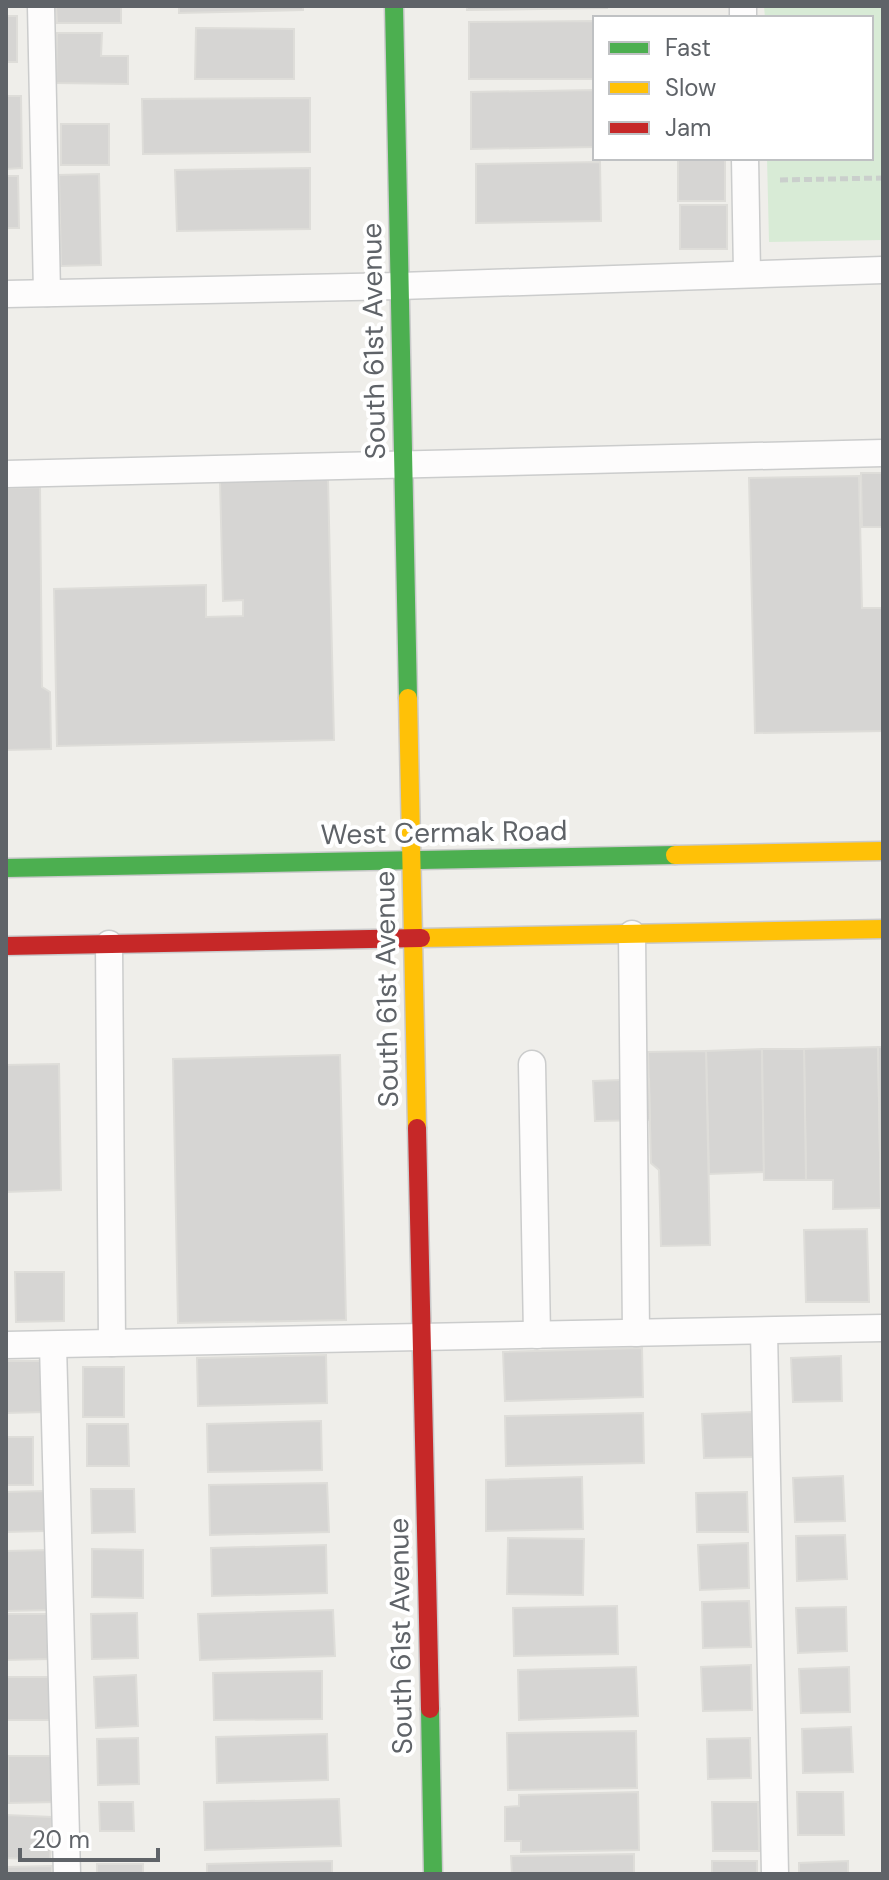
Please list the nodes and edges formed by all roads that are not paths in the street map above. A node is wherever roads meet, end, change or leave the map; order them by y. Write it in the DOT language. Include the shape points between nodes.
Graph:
graph roads {
  1 [pos="41,6"];
  2 [pos="394,6"];
  3 [pos="745,160"];
  4 [pos="883,270"];
  5 [pos="747,273"];
  6 [pos="400,286"];
  7 [pos="47,293"];
  8 [pos="6,294"];
  9 [pos="883,453"];
  10 [pos="404,466"];
  11 [pos="6,474"];
  12 [pos="883,851"];
  13 [pos="412,861"];
  14 [pos="6,868"];
  15 [pos="883,929"];
  16 [pos="632,934"];
  17 [pos="413,940"];
  18 [pos="109,944"];
  19 [pos="6,946"];
  20 [pos="532,1064"];
  21 [pos="883,1328"];
  22 [pos="764,1331"];
  23 [pos="636,1333"];
  24 [pos="537,1335"];
  25 [pos="422,1337"];
  26 [pos="112,1343"];
  27 [pos="6,1345"];
  28 [pos="53,1345"];
  29 [pos="67,1874"];
  30 [pos="433,1874"];
  31 [pos="775,1874"];
  1 -- 7 [label="lane"];
  2 -- 6 [label="street, South 61st Avenue"];
  3 -- 5 [label="lane"];
  4 -- 5 [label="lane"];
  5 -- 6 [label="lane"];
  6 -- 7 [label="lane"];
  6 -- 10 [label="street, South 61st Avenue"];
  7 -- 8 [label="lane"];
  9 -- 10 [label="lane"];
  10 -- 11 [label="lane"];
  10 -- 13 [label="street, South 61st Avenue"];
  12 -- 13 [label="street, West Cermak Road"];
  13 -- 14 [label="street, West Cermak Road"];
  13 -- 17 [label="street, South 61st Avenue"];
  15 -- 16 [label="street"];
  16 -- 17 [label="street"];
  16 -- 23 [label="lane"];
  17 -- 18 [label="street"];
  17 -- 25 [label="street, South 61st Avenue"];
  18 -- 19 [label="street"];
  18 -- 26 [label="lane"];
  20 -- 24 [label="lane"];
  21 -- 22 [label="lane"];
  22 -- 23 [label="lane"];
  22 -- 31 [label="lane"];
  23 -- 24 [label="lane"];
  24 -- 25 [label="lane"];
  25 -- 26 [label="lane"];
  25 -- 30 [label="street, South 61st Avenue"];
  26 -- 28 [label="lane"];
  27 -- 28 [label="lane"];
  28 -- 29 [label="lane"];
}
